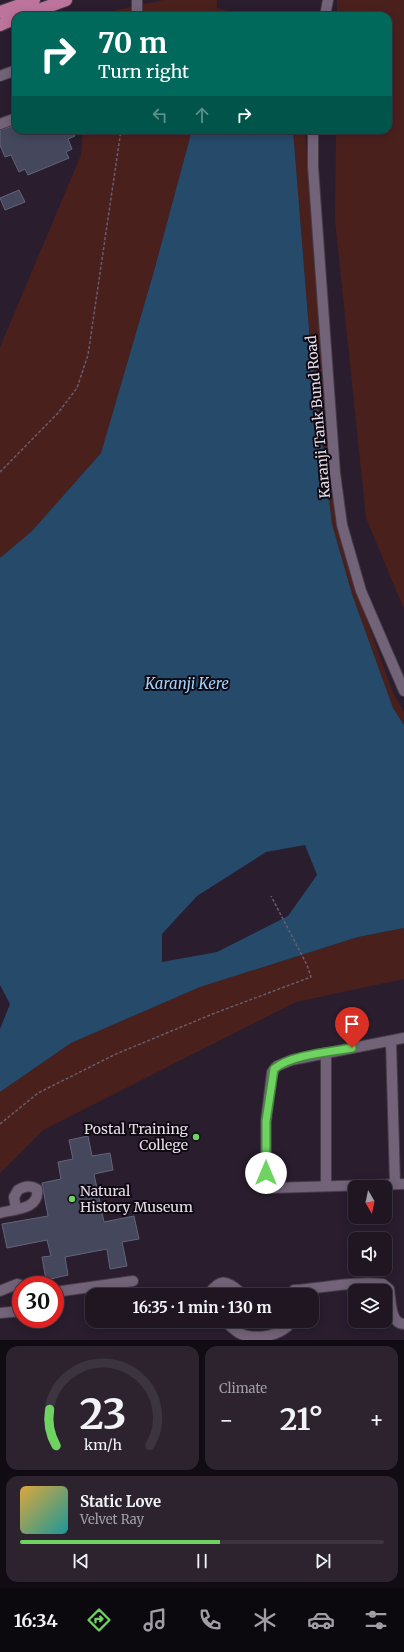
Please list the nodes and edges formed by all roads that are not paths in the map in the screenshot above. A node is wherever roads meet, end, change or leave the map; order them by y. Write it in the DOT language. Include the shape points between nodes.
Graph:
graph roads {
  1 [pos="34,0"];
  2 [pos="66,0"];
  3 [pos="137,0"];
  4 [pos="328,0"];
  5 [pos="0,12"];
  6 [pos="33,12"];
  7 [pos="138,12"];
  8 [pos="326,12"];
  9 [pos="12,20"];
  10 [pos="0,25"];
  11 [pos="12,72"];
  12 [pos="0,76"];
  13 [pos="12,120"];
  14 [pos="0,124"];
  15 [pos="313,134"];
  16 [pos="404,691"];
  17 [pos="404,1038"];
  18 [pos="391,1041"];
  19 [pos="326,1053"];
  20 [pos="400,1184"];
  21 [pos="326,1186"];
  22 [pos="16,1209"];
  23 [pos="0,1213"];
  24 [pos="133,1281"];
  25 [pos="12,1286"];
  26 [pos="213,1288"];
  27 [pos="234,1288"];
  28 [pos="319,1288"];
  29 [pos="0,1291"];
  30 [pos="64,1291"];
  31 [pos="12,1312"];
  32 [pos="0,1313"];
  33 [pos="404,1324"];
  34 [pos="233,1328"];
  35 [pos="279,1328"];
  1 -- 5 [label="main road"];
  2 -- 6 [label="main road"];
  3 -- 7 [label="street"];
  4 -- 8 [label="street"];
  9 -- 10 [label="main road"];
  11 -- 12 [label="street"];
  13 -- 14 [label="street"];
  15 -- 16 [label="street, Karanji Tank Bund Road" via="312,162 335,473 342,525 361,591"];
  17 -- 18 [label="street"];
  18 -- 19 [label="street"];
  18 -- 20 [label="street"];
  19 -- 21 [label="street"];
  19 -- 21 [label="street" via="292,1060 274,1069 266,1137 266,1173 269,1187"];
  20 -- 21 [label="street"];
  22 -- 23 [label="street"];
  24 -- 30 [label="street"];
  25 -- 29 [label="street"];
  26 -- 27 [label="street" via="220,1283"];
  28 -- 33 [label="street" via="328,1285 383,1284 389,1289 395,1321"];
  31 -- 32 [label="street"];
  34 -- 35 [label="street" via="246,1336 273,1335"];
}
